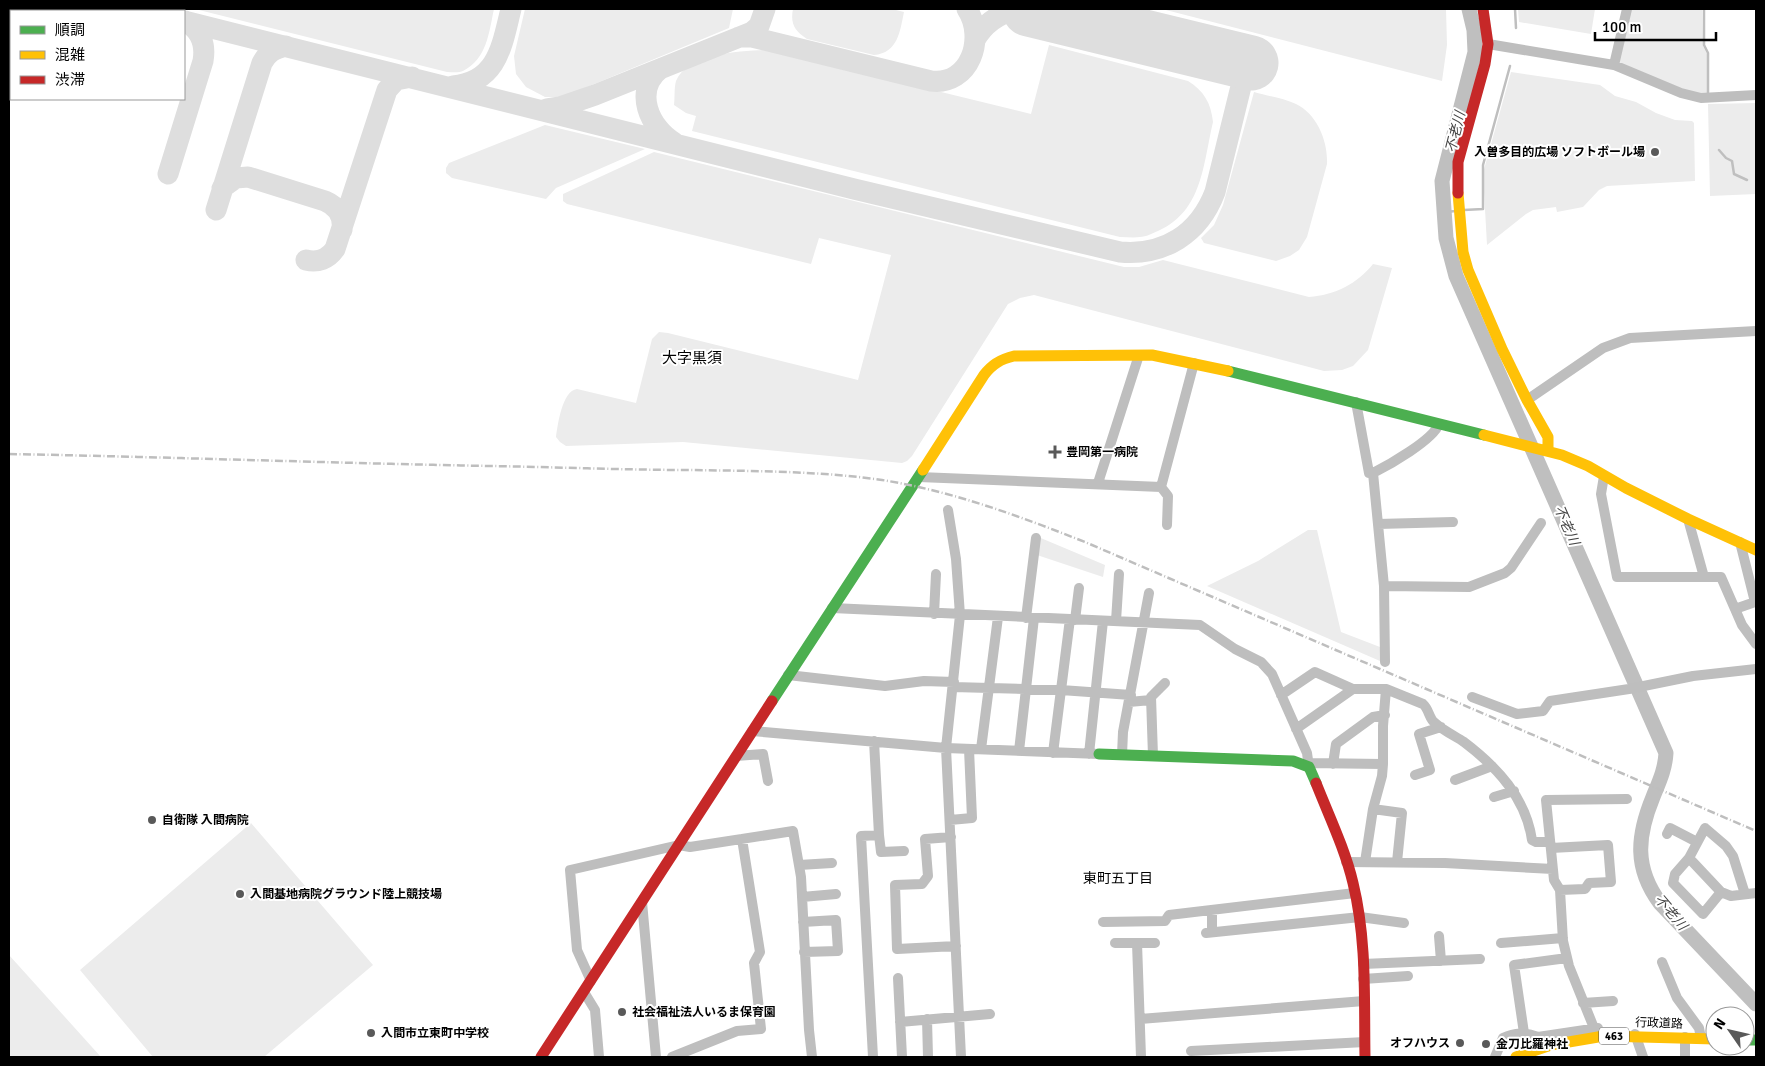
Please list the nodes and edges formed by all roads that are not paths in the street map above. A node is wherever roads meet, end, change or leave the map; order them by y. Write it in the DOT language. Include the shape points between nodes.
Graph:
graph roads {
  1 [pos="1483,9"];
  2 [pos="1627,9"];
  3 [pos="1488,44"];
  4 [pos="1614,65"];
  5 [pos="1756,95"];
  6 [pos="1756,331"];
  7 [pos="1139,355"];
  8 [pos="1194,363"];
  9 [pos="1527,400"];
  10 [pos="1356,402"];
  11 [pos="1440,424"];
  12 [pos="1545,450"];
  13 [pos="1373,473"];
  14 [pos="1604,476"];
  15 [pos="919,478"];
  16 [pos="1098,483"];
  17 [pos="1161,487"];
  18 [pos="948,510"];
  19 [pos="1688,519"];
  20 [pos="1453,522"];
  21 [pos="1540,523"];
  22 [pos="1378,524"];
  23 [pos="1167,525"];
  24 [pos="1036,538"];
  25 [pos="1740,542"];
  26 [pos="1756,550"];
  27 [pos="936,574"];
  28 [pos="1120,574"];
  29 [pos="1704,576"];
  30 [pos="1384,586"];
  31 [pos="1079,588"];
  32 [pos="1149,594"];
  33 [pos="832,608"];
  34 [pos="1735,609"];
  35 [pos="934,614"];
  36 [pos="960,615"];
  37 [pos="998,617"];
  38 [pos="1030,618"];
  39 [pos="1073,620"];
  40 [pos="1103,621"];
  41 [pos="1116,621"];
  42 [pos="1144,622"];
  43 [pos="1754,638"];
  44 [pos="1385,662"];
  45 [pos="1756,669"];
  46 [pos="788,675"];
  47 [pos="1165,683"];
  48 [pos="954,685"];
  49 [pos="989,688"];
  50 [pos="1026,689"];
  51 [pos="1353,689"];
  52 [pos="1061,690"];
  53 [pos="1386,690"];
  54 [pos="1096,692"];
  55 [pos="1281,695"];
  56 [pos="1472,697"];
  57 [pos="1130,698"];
  58 [pos="1151,700"];
  59 [pos="1385,715"];
  60 [pos="1441,727"];
  61 [pos="1296,729"];
  62 [pos="752,731"];
  63 [pos="874,741"];
  64 [pos="946,748"];
  65 [pos="969,749"];
  66 [pos="981,749"];
  67 [pos="1019,751"];
  68 [pos="1053,752"];
  69 [pos="1094,754"];
  70 [pos="1122,755"];
  71 [pos="736,756"];
  72 [pos="1153,756"];
  73 [pos="1333,764"];
  74 [pos="1383,764"];
  75 [pos="1308,765"];
  76 [pos="1492,766"];
  77 [pos="1415,775"];
  78 [pos="768,780"];
  79 [pos="1455,780"];
  80 [pos="1514,791"];
  81 [pos="1494,797"];
  82 [pos="1627,799"];
  83 [pos="1373,809"];
  84 [pos="950,820"];
  85 [pos="1667,834"];
  86 [pos="879,835"];
  87 [pos="950,837"];
  88 [pos="742,839"];
  89 [pos="1697,842"];
  90 [pos="680,845"];
  91 [pos="1551,845"];
  92 [pos="904,851"];
  93 [pos="1689,858"];
  94 [pos="1346,862"];
  95 [pos="1365,862"];
  96 [pos="1397,862"];
  97 [pos="832,863"];
  98 [pos="799,865"];
  99 [pos="1553,869"];
  100 [pos="1560,890"];
  101 [pos="1721,892"];
  102 [pos="1355,893"];
  103 [pos="1756,893"];
  104 [pos="836,894"];
  105 [pos="1745,894"];
  106 [pos="802,897"];
  107 [pos="642,902"];
  108 [pos="1212,910"];
  109 [pos="1360,917"];
  110 [pos="803,922"];
  111 [pos="1103,922"];
  112 [pos="1404,923"];
  113 [pos="1439,936"];
  114 [pos="1563,938"];
  115 [pos="1155,942"];
  116 [pos="1115,943"];
  117 [pos="1137,943"];
  118 [pos="1501,943"];
  119 [pos="956,946"];
  120 [pos="804,952"];
  121 [pos="1567,958"];
  122 [pos="1480,959"];
  123 [pos="1441,961"];
  124 [pos="1662,962"];
  125 [pos="1363,964"];
  126 [pos="1408,976"];
  127 [pos="898,978"];
  128 [pos="1364,979"];
  129 [pos="591,981"];
  130 [pos="584,992"];
  131 [pos="1364,1000"];
  132 [pos="1613,1001"];
  133 [pos="1583,1003"];
  134 [pos="990,1014"];
  135 [pos="959,1017"];
  136 [pos="1140,1018"];
  137 [pos="927,1019"];
  138 [pos="900,1022"];
  139 [pos="1594,1028"];
  140 [pos="1524,1033"];
  141 [pos="1636,1035"];
  142 [pos="1685,1037"];
  143 [pos="1701,1038"];
  144 [pos="1705,1038"];
  145 [pos="1366,1042"];
  146 [pos="1551,1045"];
  147 [pos="1191,1051"];
  148 [pos="541,1057"];
  149 [pos="598,1057"];
  150 [pos="656,1057"];
  151 [pos="672,1057"];
  152 [pos="812,1057"];
  153 [pos="872,1057"];
  154 [pos="902,1057"];
  155 [pos="928,1057"];
  156 [pos="961,1057"];
  157 [pos="1141,1057"];
  158 [pos="1366,1057"];
  159 [pos="1496,1057"];
  160 [pos="1516,1057"];
  161 [pos="1554,1057"];
  162 [pos="1643,1057"];
  163 [pos="1685,1057"];
  1 -- 3 [label="main road"];
  2 -- 4 [label="street"];
  3 -- 4 [label="street"];
  3 -- 9 [label="main road" via="1458,162 1459,225 1468,270"];
  4 -- 5 [label="street" via="1701,98"];
  6 -- 9 [label="street" via="1630,338 1603,348"];
  7 -- 8 [label="main road"];
  7 -- 15 [label="main road" via="1003,358 984,374"];
  7 -- 16 [label="street"];
  8 -- 10 [label="main road"];
  8 -- 17 [label="street"];
  9 -- 12 [label="main road" via="1548,437"];
  10 -- 11 [label="main road"];
  10 -- 13 [label="street" via="1369,473"];
  11 -- 12 [label="main road"];
  11 -- 13 [label="street" via="1433,434 1400,459"];
  12 -- 14 [label="main road" via="1575,460"];
  13 -- 22 [label="street"];
  14 -- 19 [label="main road"];
  14 -- 29 [label="street" via="1601,494 1617,576"];
  15 -- 16 [label="street"];
  15 -- 33 [label="main road"];
  16 -- 17 [label="street"];
  17 -- 23 [label="street" via="1168,496"];
  18 -- 36 [label="street"];
  19 -- 25 [label="main road"];
  19 -- 29 [label="street"];
  20 -- 22 [label="street"];
  21 -- 30 [label="street" via="1505,573 1469,587"];
  22 -- 30 [label="street"];
  24 -- 38 [label="street"];
  25 -- 26 [label="main road"];
  25 -- 34 [label="street" via="1755,602"];
  27 -- 35 [label="street"];
  28 -- 41 [label="street"];
  29 -- 34 [label="street" via="1721,577"];
  30 -- 44 [label="street"];
  31 -- 39 [label="street"];
  32 -- 42 [label="street"];
  33 -- 35 [label="street"];
  33 -- 46 [label="main road"];
  34 -- 43 [label="street"];
  35 -- 36 [label="street"];
  36 -- 37 [label="street"];
  36 -- 48 [label="street"];
  37 -- 38 [label="street"];
  37 -- 49 [label="street"];
  38 -- 39 [label="street"];
  38 -- 50 [label="street"];
  39 -- 40 [label="street"];
  39 -- 52 [label="street"];
  40 -- 41 [label="street"];
  40 -- 54 [label="street"];
  41 -- 42 [label="street"];
  42 -- 55 [label="street" via="1200,626 1261,662 1272,674"];
  42 -- 57 [label="street"];
  45 -- 56 [label="street" via="1693,676 1550,701 1543,711 1517,714"];
  46 -- 48 [label="street" via="885,686 924,681"];
  46 -- 62 [label="main road"];
  47 -- 58 [label="street"];
  48 -- 49 [label="street"];
  48 -- 64 [label="street"];
  49 -- 50 [label="street"];
  49 -- 66 [label="street"];
  50 -- 52 [label="street"];
  50 -- 67 [label="street"];
  51 -- 53 [label="street"];
  51 -- 55 [label="street" via="1315,672"];
  51 -- 61 [label="street"];
  52 -- 54 [label="street"];
  52 -- 68 [label="street"];
  53 -- 59 [label="street"];
  53 -- 60 [label="street" via="1423,704 1433,722"];
  54 -- 57 [label="street"];
  54 -- 69 [label="street"];
  55 -- 61 [label="street"];
  57 -- 58 [label="street"];
  57 -- 70 [label="street"];
  58 -- 72 [label="street"];
  59 -- 73 [label="street" via="1373,717 1336,744"];
  59 -- 74 [label="street"];
  60 -- 76 [label="street"];
  60 -- 77 [label="street" via="1419,734 1430,770"];
  61 -- 75 [label="street" via="1307,753"];
  62 -- 63 [label="street"];
  62 -- 71 [label="main road"];
  63 -- 64 [label="street"];
  63 -- 86 [label="street"];
  64 -- 65 [label="street"];
  64 -- 84 [label="street"];
  65 -- 66 [label="street"];
  65 -- 84 [label="street" via="972,818"];
  66 -- 67 [label="street"];
  67 -- 68 [label="street"];
  68 -- 69 [label="street"];
  69 -- 70 [label="main road"];
  70 -- 72 [label="main road"];
  71 -- 78 [label="street" via="763,754"];
  71 -- 90 [label="main road"];
  72 -- 75 [label="main road" via="1294,761"];
  73 -- 74 [label="street"];
  73 -- 75 [label="street"];
  74 -- 83 [label="street"];
  75 -- 94 [label="main road"];
  76 -- 79 [label="street"];
  76 -- 80 [label="street"];
  80 -- 81 [label="street"];
  80 -- 91 [label="street" via="1530,824 1532,840"];
  82 -- 91 [label="street" via="1546,800"];
  83 -- 95 [label="street"];
  83 -- 96 [label="street" via="1402,813"];
  84 -- 87 [label="street"];
  85 -- 89 [label="street" via="1670,828"];
  86 -- 92 [label="street" via="881,852"];
  86 -- 153 [label="street" via="860,836"];
  87 -- 119 [label="street"];
  87 -- 119 [label="street" via="925,839 928,876 922,884 895,885 897,949"];
  88 -- 90 [label="street" via="690,847"];
  88 -- 98 [label="street" via="793,831"];
  88 -- 151 [label="street" via="760,952 754,963 761,1029 737,1031"];
  89 -- 93 [label="street"];
  89 -- 105 [label="street" via="1705,828 1726,846 1733,856"];
  90 -- 107 [label="main road"];
  90 -- 129 [label="street" via="570,870 577,950"];
  91 -- 99 [label="street"];
  91 -- 100 [label="street" via="1608,845 1611,882 1589,883 1585,889"];
  93 -- 101 [label="street"];
  93 -- 101 [label="street" via="1675,874 1673,883 1703,914"];
  94 -- 95 [label="street"];
  94 -- 102 [label="main road"];
  95 -- 96 [label="street"];
  96 -- 99 [label="street"];
  97 -- 98 [label="street"];
  98 -- 106 [label="street"];
  99 -- 100 [label="street" via="1554,880"];
  100 -- 114 [label="street"];
  101 -- 105 [label="street" via="1731,896"];
  102 -- 108 [label="street"];
  102 -- 109 [label="main road"];
  103 -- 105 [label="street"];
  104 -- 106 [label="street"];
  106 -- 110 [label="street"];
  107 -- 129 [label="main road"];
  107 -- 150 [label="street"];
  108 -- 109 [label="street" via="1209,932"];
  108 -- 111 [label="street" via="1169,915 1165,921"];
  109 -- 112 [label="street"];
  109 -- 125 [label="main road"];
  110 -- 120 [label="street"];
  110 -- 120 [label="street" via="836,920 838,951"];
  113 -- 123 [label="street"];
  114 -- 118 [label="street"];
  114 -- 121 [label="street"];
  115 -- 117 [label="street"];
  116 -- 117 [label="street"];
  117 -- 136 [label="street"];
  119 -- 135 [label="street"];
  120 -- 152 [label="street"];
  121 -- 133 [label="street"];
  121 -- 140 [label="street" via="1514,965"];
  122 -- 123 [label="street"];
  123 -- 125 [label="street"];
  124 -- 143 [label="street" via="1677,998 1698,1028"];
  125 -- 128 [label="main road"];
  126 -- 128 [label="street"];
  127 -- 138 [label="street"];
  128 -- 131 [label="main road"];
  129 -- 130 [label="main road"];
  130 -- 148 [label="main road"];
  130 -- 149 [label="street" via="595,1010"];
  131 -- 136 [label="street"];
  131 -- 145 [label="main road"];
  132 -- 133 [label="street"];
  133 -- 139 [label="street"];
  134 -- 135 [label="street"];
  135 -- 137 [label="street"];
  135 -- 156 [label="street"];
  136 -- 157 [label="street"];
  137 -- 138 [label="street"];
  137 -- 155 [label="street"];
  138 -- 154 [label="street"];
  139 -- 140 [label="street" via="1538,1037"];
  139 -- 141 [label="street" via="1632,1029"];
  140 -- 159 [label="street" via="1503,1038"];
  141 -- 142 [label="main road, 行政道路 / 463"];
  141 -- 146 [label="main road, 行政道路 / 463" via="1604,1036"];
  141 -- 162 [label="street"];
  142 -- 143 [label="main road, 行政道路 / 463"];
  142 -- 163 [label="street"];
  143 -- 144 [label="main road, 行政道路 / 463"];
  145 -- 147 [label="street"];
  145 -- 158 [label="main road"];
  146 -- 160 [label="main road, 行政道路 / 463"];
  146 -- 161 [label="street"];
}
